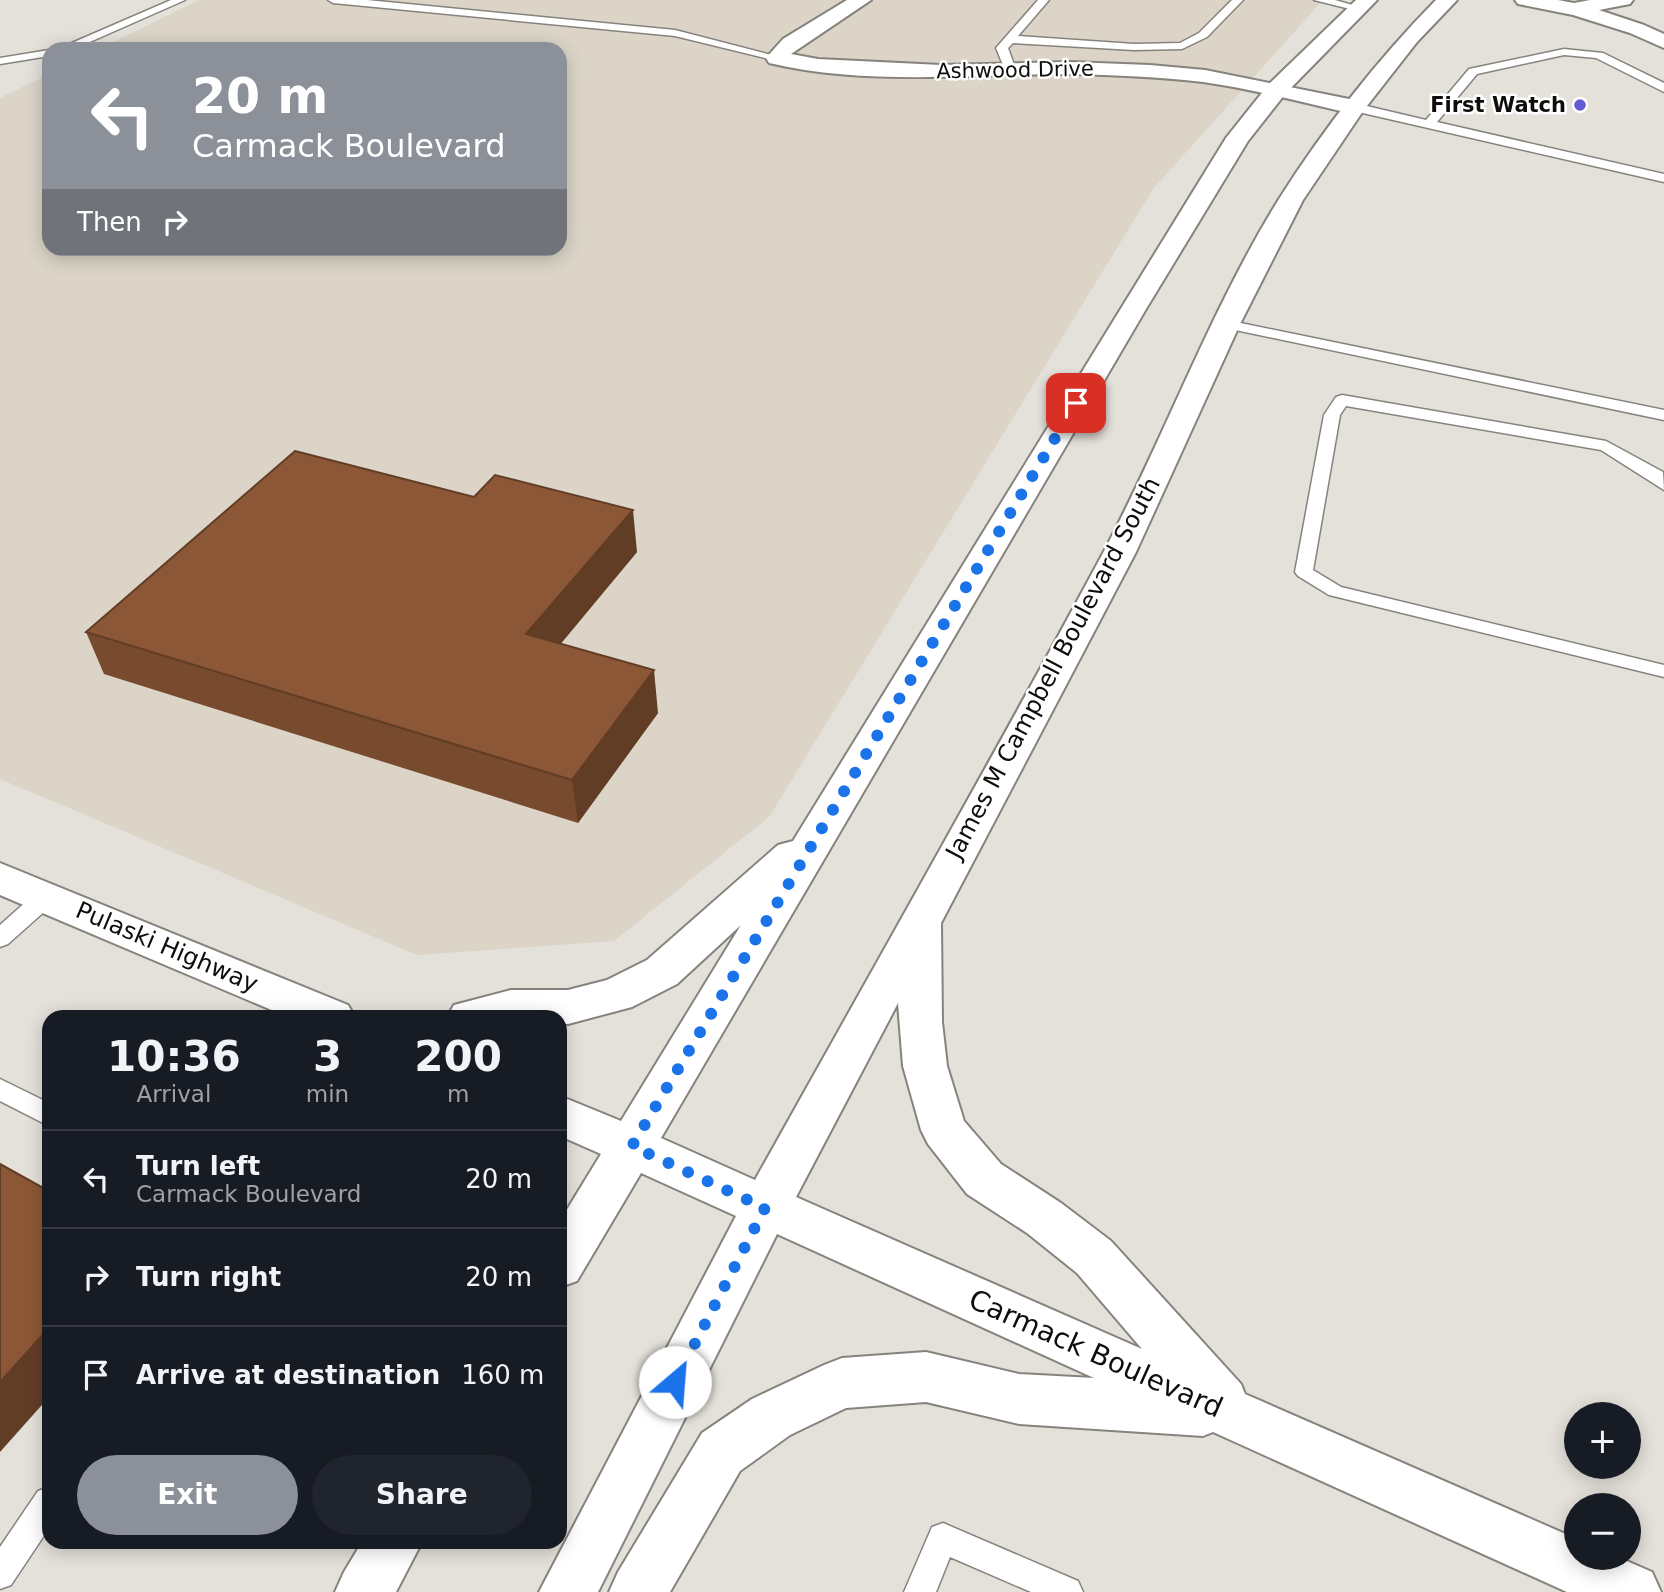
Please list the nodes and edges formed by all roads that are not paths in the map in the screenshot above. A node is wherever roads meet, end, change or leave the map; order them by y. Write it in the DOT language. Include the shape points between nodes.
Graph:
graph roads {
  1 [pos="180,0"];
  2 [pos="334,0"];
  3 [pos="861,0"];
  4 [pos="1044,0"];
  5 [pos="1238,0"];
  6 [pos="1319,0"];
  7 [pos="1447,0"];
  8 [pos="1525,0"];
  9 [pos="1623,0"];
  10 [pos="1363,4"];
  11 [pos="1574,9"];
  12 [pos="1010,39"];
  13 [pos="81,42"];
  14 [pos="1664,42"];
  15 [pos="42,53"];
  16 [pos="777,58"];
  17 [pos="0,61"];
  18 [pos="1010,70"];
  19 [pos="1664,88"];
  20 [pos="1277,89"];
  21 [pos="1354,107"];
  22 [pos="1429,124"];
  23 [pos="1664,178"];
  24 [pos="1226,324"];
  25 [pos="1664,415"];
  26 [pos="1664,485"];
  27 [pos="1664,671"];
  28 [pos="825,825"];
  29 [pos="0,878"];
  30 [pos="46,897"];
  31 [pos="920,917"];
  32 [pos="0,938"];
  33 [pos="316,1010"];
  34 [pos="498,1010"];
  35 [pos="0,1089"];
  36 [pos="42,1111"];
  37 [pos="567,1118"];
  38 [pos="632,1146"];
  39 [pos="765,1208"];
  40 [pos="567,1253"];
  41 [pos="1230,1411"];
  42 [pos="42,1512"];
  43 [pos="390,1549"];
  44 [pos="0,1574"];
  45 [pos="364,1592"];
  46 [pos="568,1592"];
  47 [pos="638,1592"];
  48 [pos="920,1592"];
  49 [pos="1067,1592"];
  50 [pos="1632,1592"];
  1 -- 13 [label="lane"];
  2 -- 16 [label="lane" via="675,33"];
  3 -- 16 [label="main road" via="794,40"];
  4 -- 12 [label="lane"];
  5 -- 12 [label="lane" via="1203,35 1182,46"];
  6 -- 10 [label="lane"];
  7 -- 21 [label="main road, James M Campbell Boulevard South"];
  8 -- 11 [label="main road"];
  9 -- 11 [label="main road"];
  10 -- 20 [label="main road"];
  11 -- 14 [label="main road"];
  12 -- 18 [label="lane" via="1002,48"];
  15 -- 17 [label="lane"];
  16 -- 18 [label="main road, Ashwood Drive" via="941,72"];
  18 -- 20 [label="main road, Ashwood Drive" via="1150,71"];
  19 -- 22 [label="lane" via="1600,55 1563,52 1473,71"];
  20 -- 21 [label="main road, Ashwood Drive"];
  20 -- 28 [label="main road" via="1238,138 1132,309"];
  21 -- 22 [label="lane"];
  21 -- 24 [label="main road, James M Campbell Boulevard South" via="1291,200"];
  22 -- 23 [label="lane"];
  24 -- 25 [label="lane"];
  24 -- 31 [label="main road, James M Campbell Boulevard South" via="1120,552"];
  26 -- 27 [label="lane" via="1657,476 1606,446 1342,400 1332,415 1304,572 1335,591"];
  28 -- 34 [label="main road" via="662,972 617,995 568,1007"];
  28 -- 38 [label="main road"];
  29 -- 30 [label="main road, Pulaski Highway"];
  30 -- 32 [label="lane"];
  30 -- 33 [label="main road, Pulaski Highway"];
  31 -- 39 [label="main road, James M Campbell Boulevard South"];
  31 -- 41 [label="main road" via="920,1022 925,1066 944,1130 984,1179 1094,1257"];
  35 -- 36 [label="lane"];
  37 -- 38 [label="main road, Carmack Boulevard"];
  38 -- 39 [label="main road, Carmack Boulevard"];
  38 -- 40 [label="main road"];
  39 -- 41 [label="main road, Carmack Boulevard"];
  39 -- 46 [label="main road, James M Campbell Boulevard South"];
  41 -- 47 [label="main road" via="1019,1399 926,1377 842,1383 771,1417 721,1452"];
  41 -- 50 [label="main road, Carmack Boulevard"];
  42 -- 44 [label="lane"];
  43 -- 45 [label="main road"];
  48 -- 49 [label="lane" via="943,1538"];
}
